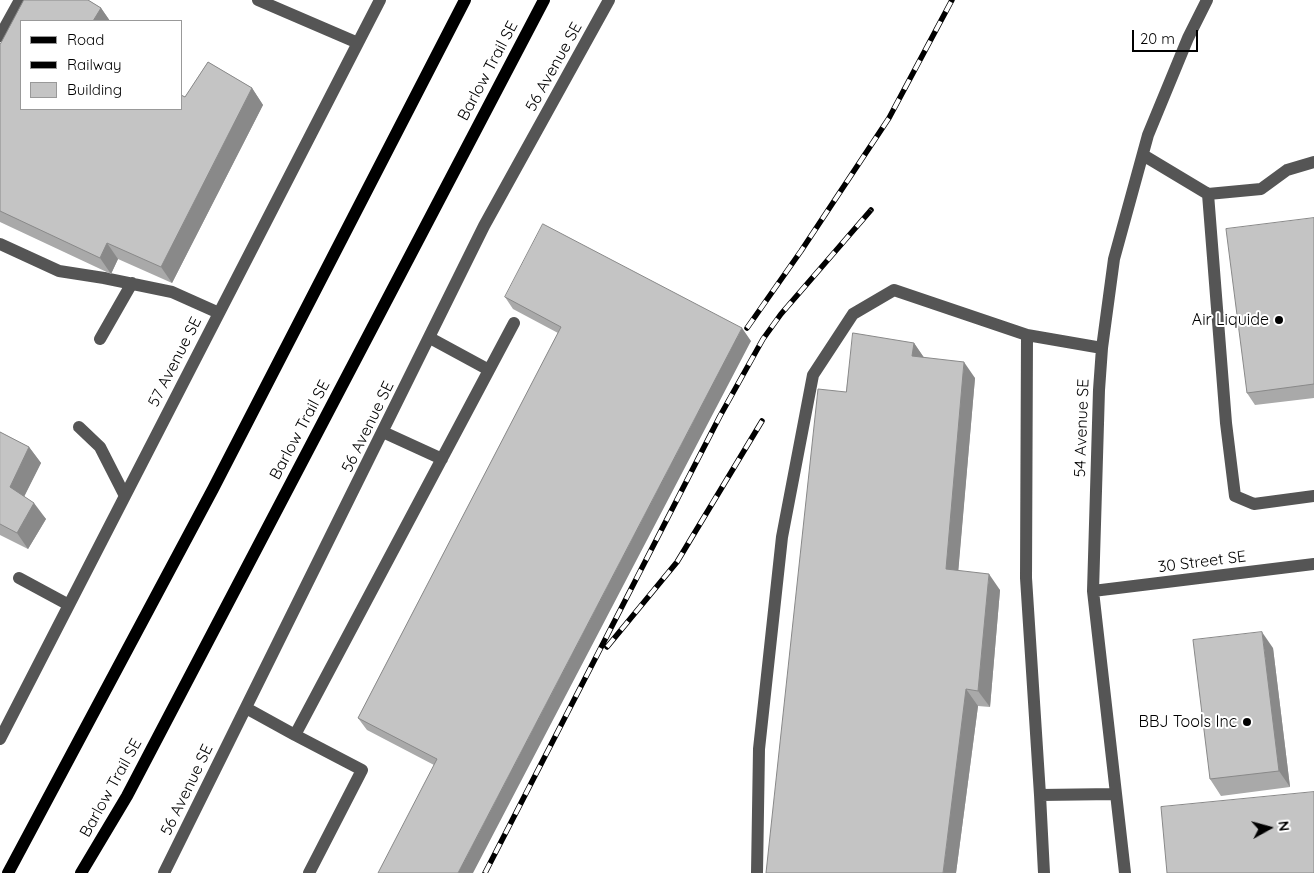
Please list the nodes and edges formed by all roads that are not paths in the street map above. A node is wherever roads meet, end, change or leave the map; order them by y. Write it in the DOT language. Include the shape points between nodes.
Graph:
graph roads {
  1 [pos="20,0"];
  2 [pos="258,0"];
  3 [pos="380,0"];
  4 [pos="465,0"];
  5 [pos="544,0"];
  6 [pos="609,0"];
  7 [pos="1207,0"];
  8 [pos="0,36"];
  9 [pos="358,43"];
  10 [pos="1142,156"];
  11 [pos="1314,162"];
  12 [pos="1208,194"];
  13 [pos="0,244"];
  14 [pos="132,283"];
  15 [pos="219,312"];
  16 [pos="514,323"];
  17 [pos="1027,335"];
  18 [pos="430,338"];
  19 [pos="100,339"];
  20 [pos="1102,348"];
  21 [pos="489,370"];
  22 [pos="79,427"];
  23 [pos="383,432"];
  24 [pos="442,460"];
  25 [pos="125,496"];
  26 [pos="1314,496"];
  27 [pos="1314,564"];
  28 [pos="19,578"];
  29 [pos="1093,591"];
  30 [pos="69,605"];
  31 [pos="246,708"];
  32 [pos="295,735"];
  33 [pos="0,739"];
  34 [pos="1115,794"];
  35 [pos="1040,795"];
  36 [pos="8,873"];
  37 [pos="81,873"];
  38 [pos="164,873"];
  39 [pos="309,873"];
  40 [pos="757,873"];
  41 [pos="1044,873"];
  42 [pos="1125,873"];
  1 -- 8 [label="street"];
  2 -- 9 [label="street"];
  3 -- 9 [label="street, 57 Avenue SE"];
  4 -- 36 [label="main road" via="213,489"];
  5 -- 37 [label="main road, Barlow Trail SE" via="127,796"];
  6 -- 18 [label="street, 56 Avenue SE" via="484,226"];
  7 -- 10 [label="street, 54 Avenue SE" via="1188,38"];
  9 -- 15 [label="street, 57 Avenue SE"];
  10 -- 12 [label="street"];
  10 -- 20 [label="street, 54 Avenue SE" via="1114,259"];
  11 -- 12 [label="street" via="1288,170 1261,189"];
  12 -- 26 [label="street" via="1235,496 1254,504"];
  13 -- 14 [label="street" via="59,271"];
  14 -- 15 [label="street" via="172,292"];
  14 -- 19 [label="street"];
  15 -- 25 [label="street, 57 Avenue SE"];
  16 -- 21 [label="street"];
  17 -- 20 [label="street"];
  17 -- 35 [label="street" via="1026,578"];
  17 -- 40 [label="street" via="894,290 853,314 814,375 781,546 758,749"];
  18 -- 21 [label="street"];
  18 -- 23 [label="street, 56 Avenue SE"];
  20 -- 29 [label="street, 54 Avenue SE"];
  21 -- 24 [label="street"];
  22 -- 25 [label="street" via="100,447"];
  23 -- 24 [label="street"];
  23 -- 31 [label="street, 56 Avenue SE"];
  24 -- 32 [label="street"];
  25 -- 30 [label="street, 57 Avenue SE"];
  27 -- 29 [label="street, 30 Street SE"];
  28 -- 30 [label="street"];
  29 -- 34 [label="street, 54 Avenue SE"];
  30 -- 33 [label="street, 57 Avenue SE"];
  31 -- 32 [label="street"];
  31 -- 38 [label="street, 56 Avenue SE"];
  32 -- 39 [label="street" via="362,770"];
  34 -- 35 [label="street"];
  34 -- 42 [label="street, 54 Avenue SE"];
  35 -- 41 [label="street"];
}
